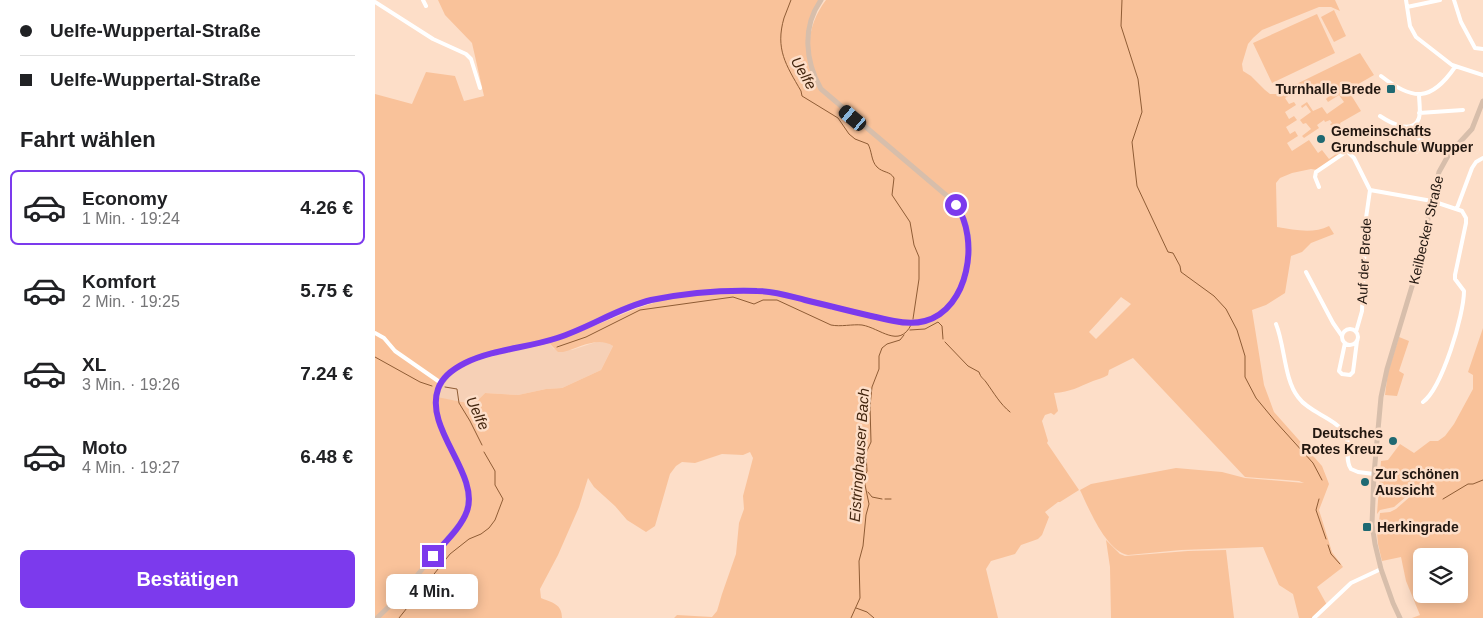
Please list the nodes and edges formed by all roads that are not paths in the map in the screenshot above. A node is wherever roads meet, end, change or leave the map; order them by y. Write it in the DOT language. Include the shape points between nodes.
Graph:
graph roads {
  1 [pos="423,0"];
  2 [pos="821,0"];
  3 [pos="1406,0"];
  4 [pos="1439,0"];
  5 [pos="1454,0"];
  6 [pos="375,2"];
  7 [pos="426,6"];
  8 [pos="1407,7"];
  9 [pos="1483,49"];
  10 [pos="1455,67"];
  11 [pos="1483,75"];
  12 [pos="1381,76"];
  13 [pos="480,88"];
  14 [pos="1419,94"];
  15 [pos="1483,101"];
  16 [pos="1463,110"];
  17 [pos="1419,113"];
  18 [pos="1380,116"];
  19 [pos="1411,126"];
  20 [pos="1416,152"];
  21 [pos="1483,158"];
  22 [pos="1319,187"];
  23 [pos="1370,190"];
  24 [pos="1432,202"];
  25 [pos="1457,208"];
  26 [pos="1306,272"];
  27 [pos="1276,324"];
  28 [pos="1356,332"];
  29 [pos="375,333"];
  30 [pos="1342,336"];
  31 [pos="1357,341"];
  32 [pos="1345,343"];
  33 [pos="441,383"];
  34 [pos="1423,402"];
  35 [pos="1374,474"];
  36 [pos="1381,569"];
  37 [pos="377,618"];
  38 [pos="1314,618"];
  39 [pos="1400,618"];
  1 -- 7 [label="street"];
  2 -- 33 [label="main road" via="811,18 808,46 812,69 821,89 953,201 964,218 969,236 967,263 960,288 949,306 937,316 911,323 767,291 703,293 661,299 627,307 556,339 472,360 454,370"];
  3 -- 8 [label="street"];
  4 -- 8 [label="street"];
  5 -- 9 [label="street" via="1475,48"];
  6 -- 13 [label="street" via="433,39 465,54 471,59"];
  8 -- 10 [label="street" via="1415,35"];
  10 -- 11 [label="street"];
  10 -- 14 [label="street" via="1439,87"];
  12 -- 14 [label="street" via="1405,92"];
  14 -- 17 [label="street"];
  15 -- 24 [label="main road, Keilbecker Straße" via="1472,130 1443,164"];
  16 -- 17 [label="street"];
  17 -- 19 [label="street" via="1417,122"];
  18 -- 19 [label="street" via="1394,124"];
  19 -- 20 [label="street" via="1413,134 1424,142"];
  21 -- 25 [label="street" via="1472,168"];
  22 -- 23 [label="street" via="1316,172 1347,151"];
  23 -- 24 [label="street"];
  23 -- 28 [label="street, Auf der Brede" via="1362,311"];
  24 -- 25 [label="street"];
  24 -- 35 [label="main road, Keilbecker Straße" via="1381,397"];
  25 -- 34 [label="street" via="1466,221 1455,275 1464,298 1449,356 1431,394"];
  26 -- 30 [label="street"];
  27 -- 35 [label="street" via="1295,394 1345,434 1351,469"];
  28 -- 30 [label="street" via="1348,329"];
  28 -- 31 [label="street, Auf der Brede"];
  29 -- 33 [label="street"];
  30 -- 32 [label="street"];
  31 -- 32 [label="street" via="1352,345"];
  31 -- 32 [label="street, Auf der Brede" via="1350,376 1339,371"];
  33 -- 37 [label="main road" via="436,401 439,420 467,485 468,509 401,595"];
  35 -- 36 [label="main road" via="1373,524"];
  36 -- 38 [label="street" via="1351,583"];
  36 -- 39 [label="main road"];
}
